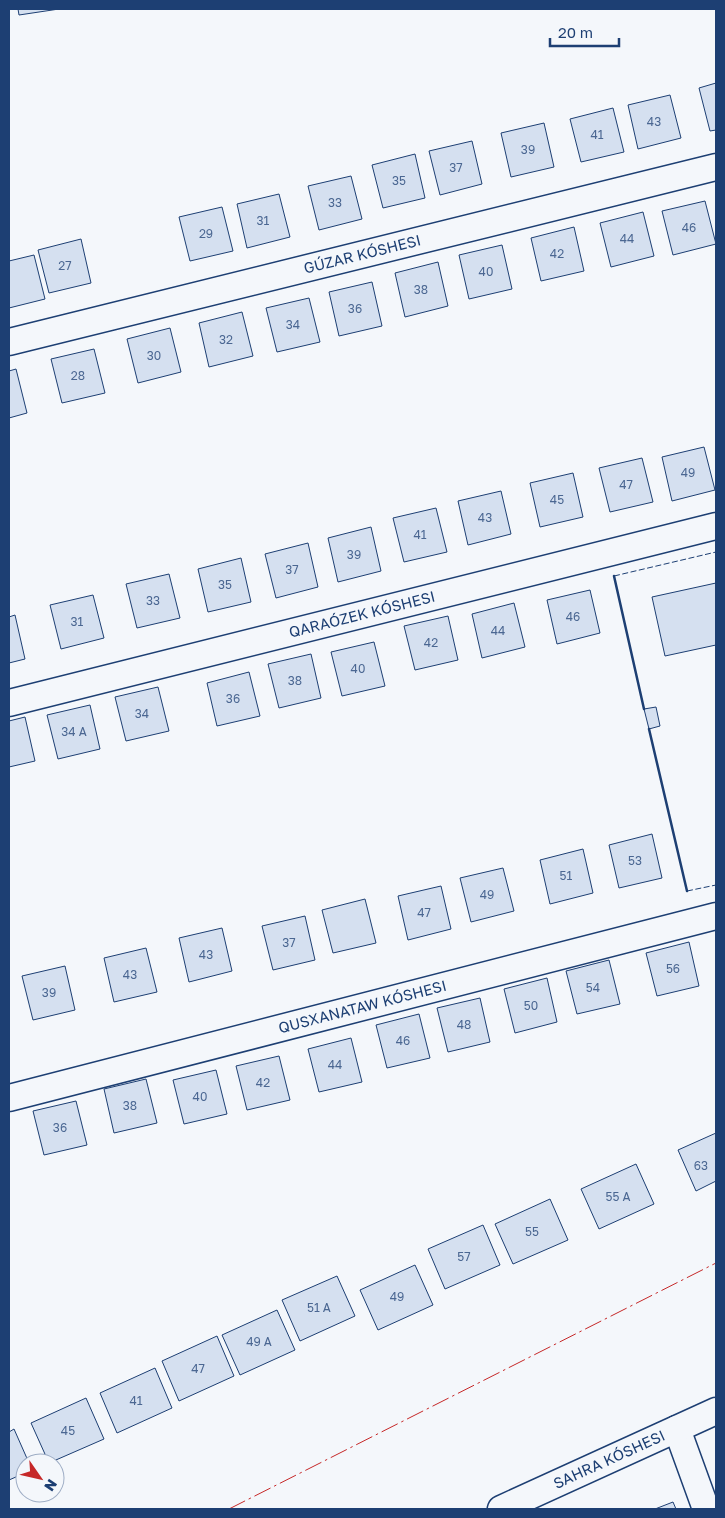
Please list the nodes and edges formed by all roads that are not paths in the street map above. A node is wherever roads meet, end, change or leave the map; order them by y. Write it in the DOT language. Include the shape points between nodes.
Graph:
graph roads {
  1 [pos="716,167"];
  2 [pos="9,342"];
  3 [pos="716,526"];
  4 [pos="9,703"];
  5 [pos="716,916"];
  6 [pos="9,1098"];
  7 [pos="716,1411"];
  8 [pos="677,1429"];
  9 [pos="501,1509"];
  10 [pos="706,1509"];
  1 -- 2 [label="street, GÚZAR KÓSHESI"];
  3 -- 4 [label="street, QARAÓZEK KÓSHESI"];
  5 -- 6 [label="street, QUSXANATAW KÓSHESI"];
  7 -- 8 [label="street, SAHRA KÓSHESI"];
  8 -- 9 [label="street, SAHRA KÓSHESI"];
  8 -- 10 [label="street"];
}
